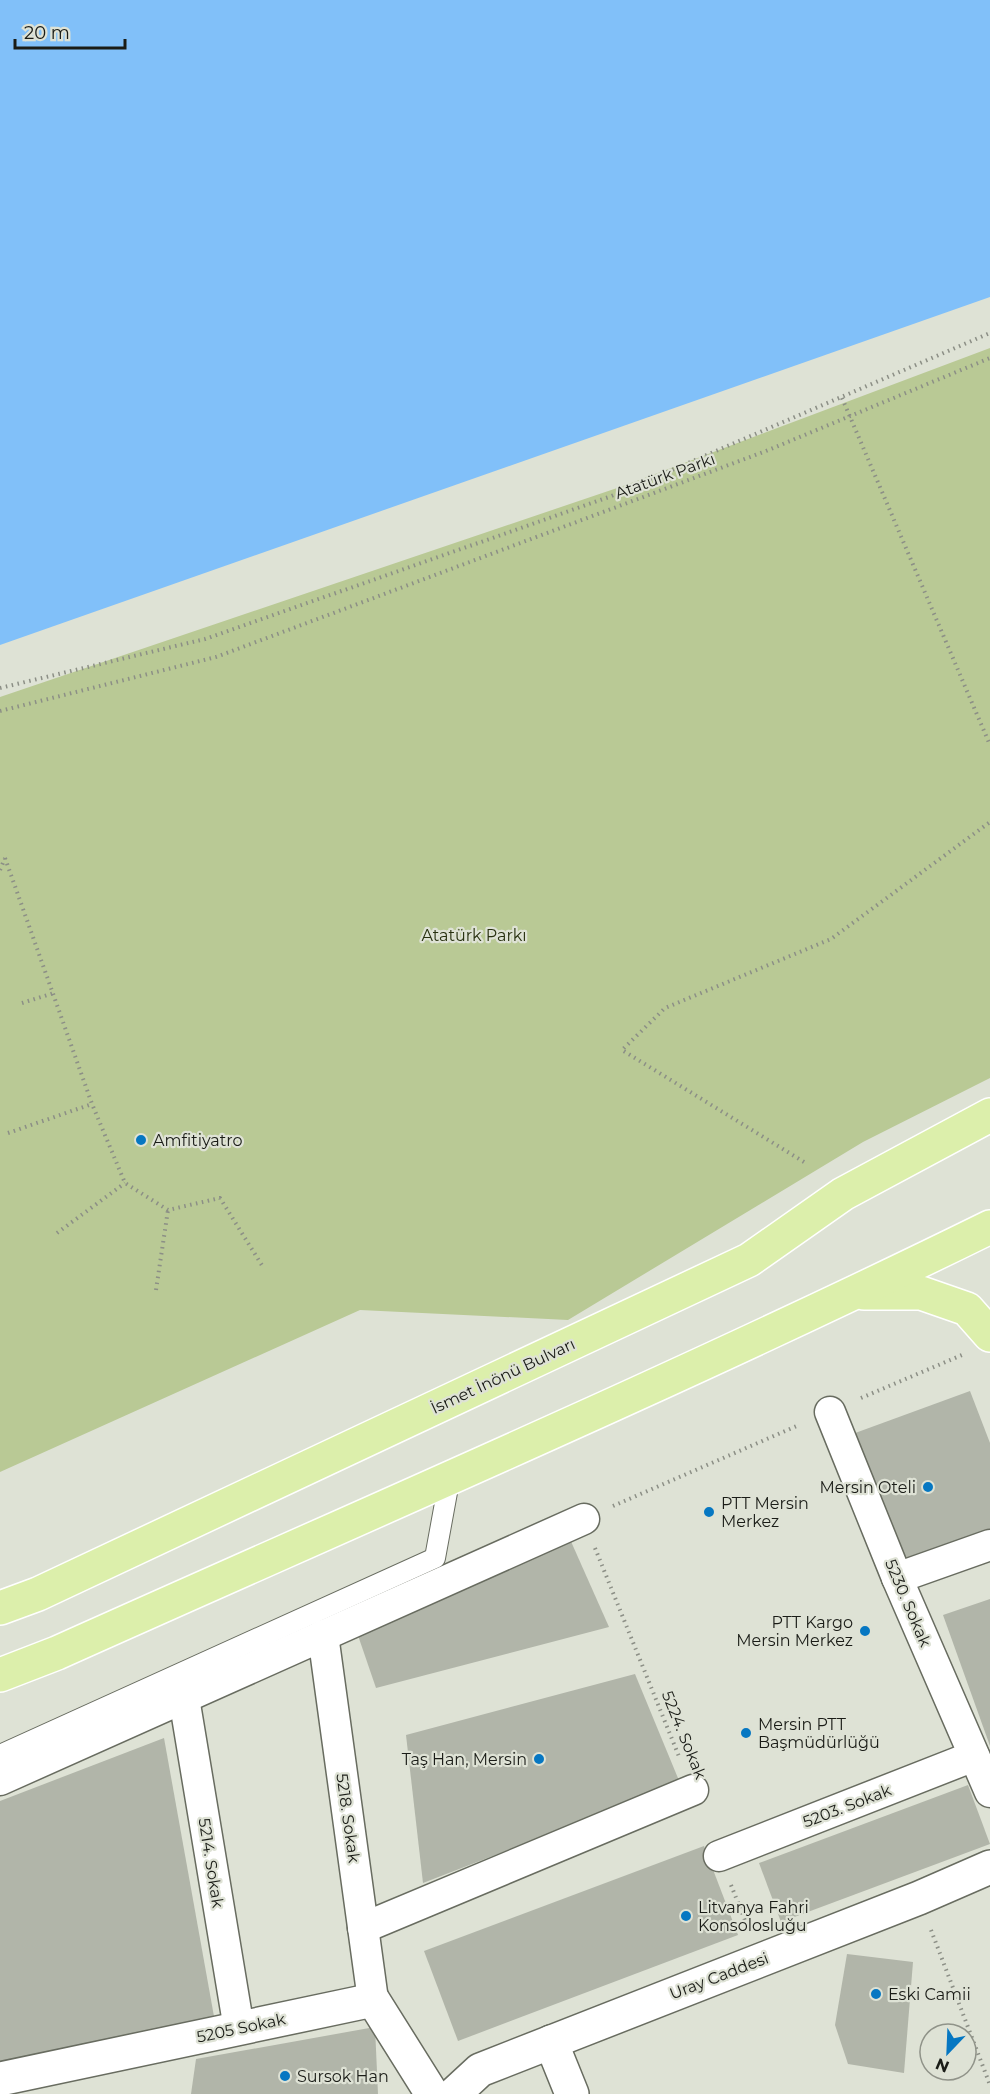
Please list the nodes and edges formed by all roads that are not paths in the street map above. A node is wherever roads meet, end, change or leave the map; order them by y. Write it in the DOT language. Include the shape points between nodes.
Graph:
graph roads {
  1 [pos="990,1114"];
  2 [pos="990,1227"];
  3 [pos="856,1292"];
  4 [pos="981,1345"];
  5 [pos="830,1412"];
  6 [pos="450,1476"];
  7 [pos="584,1519"];
  8 [pos="990,1545"];
  9 [pos="897,1578"];
  10 [pos="0,1608"];
  11 [pos="323,1635"];
  12 [pos="0,1675"];
  13 [pos="184,1698"];
  14 [pos="0,1755"];
  15 [pos="984,1771"];
  16 [pos="0,1780"];
  17 [pos="693,1790"];
  18 [pos="719,1856"];
  19 [pos="990,1867"];
  20 [pos="363,1928"];
  21 [pos="373,2000"];
  22 [pos="239,2029"];
  23 [pos="552,2042"];
  24 [pos="0,2079"];
  25 [pos="432,2094"];
  26 [pos="454,2094"];
  27 [pos="572,2094"];
  1 -- 10 [label="main road, İsmet İnönü Bulvarı" via="843,1194 749,1260 59,1584"];
  2 -- 3 [label="main road"];
  3 -- 4 [label="main road" via="921,1293 967,1309"];
  3 -- 6 [label="main road"];
  5 -- 9 [label="street, 5230. Sokak"];
  6 -- 12 [label="main road"];
  6 -- 14 [label="lane" via="435,1558"];
  7 -- 11 [label="street"];
  8 -- 9 [label="street"];
  9 -- 15 [label="street, 5230. Sokak"];
  11 -- 13 [label="street"];
  11 -- 20 [label="street, 5218. Sokak"];
  13 -- 16 [label="street"];
  13 -- 22 [label="street, 5214. Sokak"];
  15 -- 18 [label="street, 5203. Sokak"];
  17 -- 20 [label="street"];
  19 -- 23 [label="street, Uray Caddesi"];
  20 -- 21 [label="street, 5218. Sokak"];
  21 -- 22 [label="street, 5205 Sokak"];
  21 -- 25 [label="street"];
  22 -- 24 [label="street, 5205 Sokak"];
  23 -- 26 [label="street, Uray Caddesi" via="480,2070"];
  23 -- 27 [label="street"];
}
